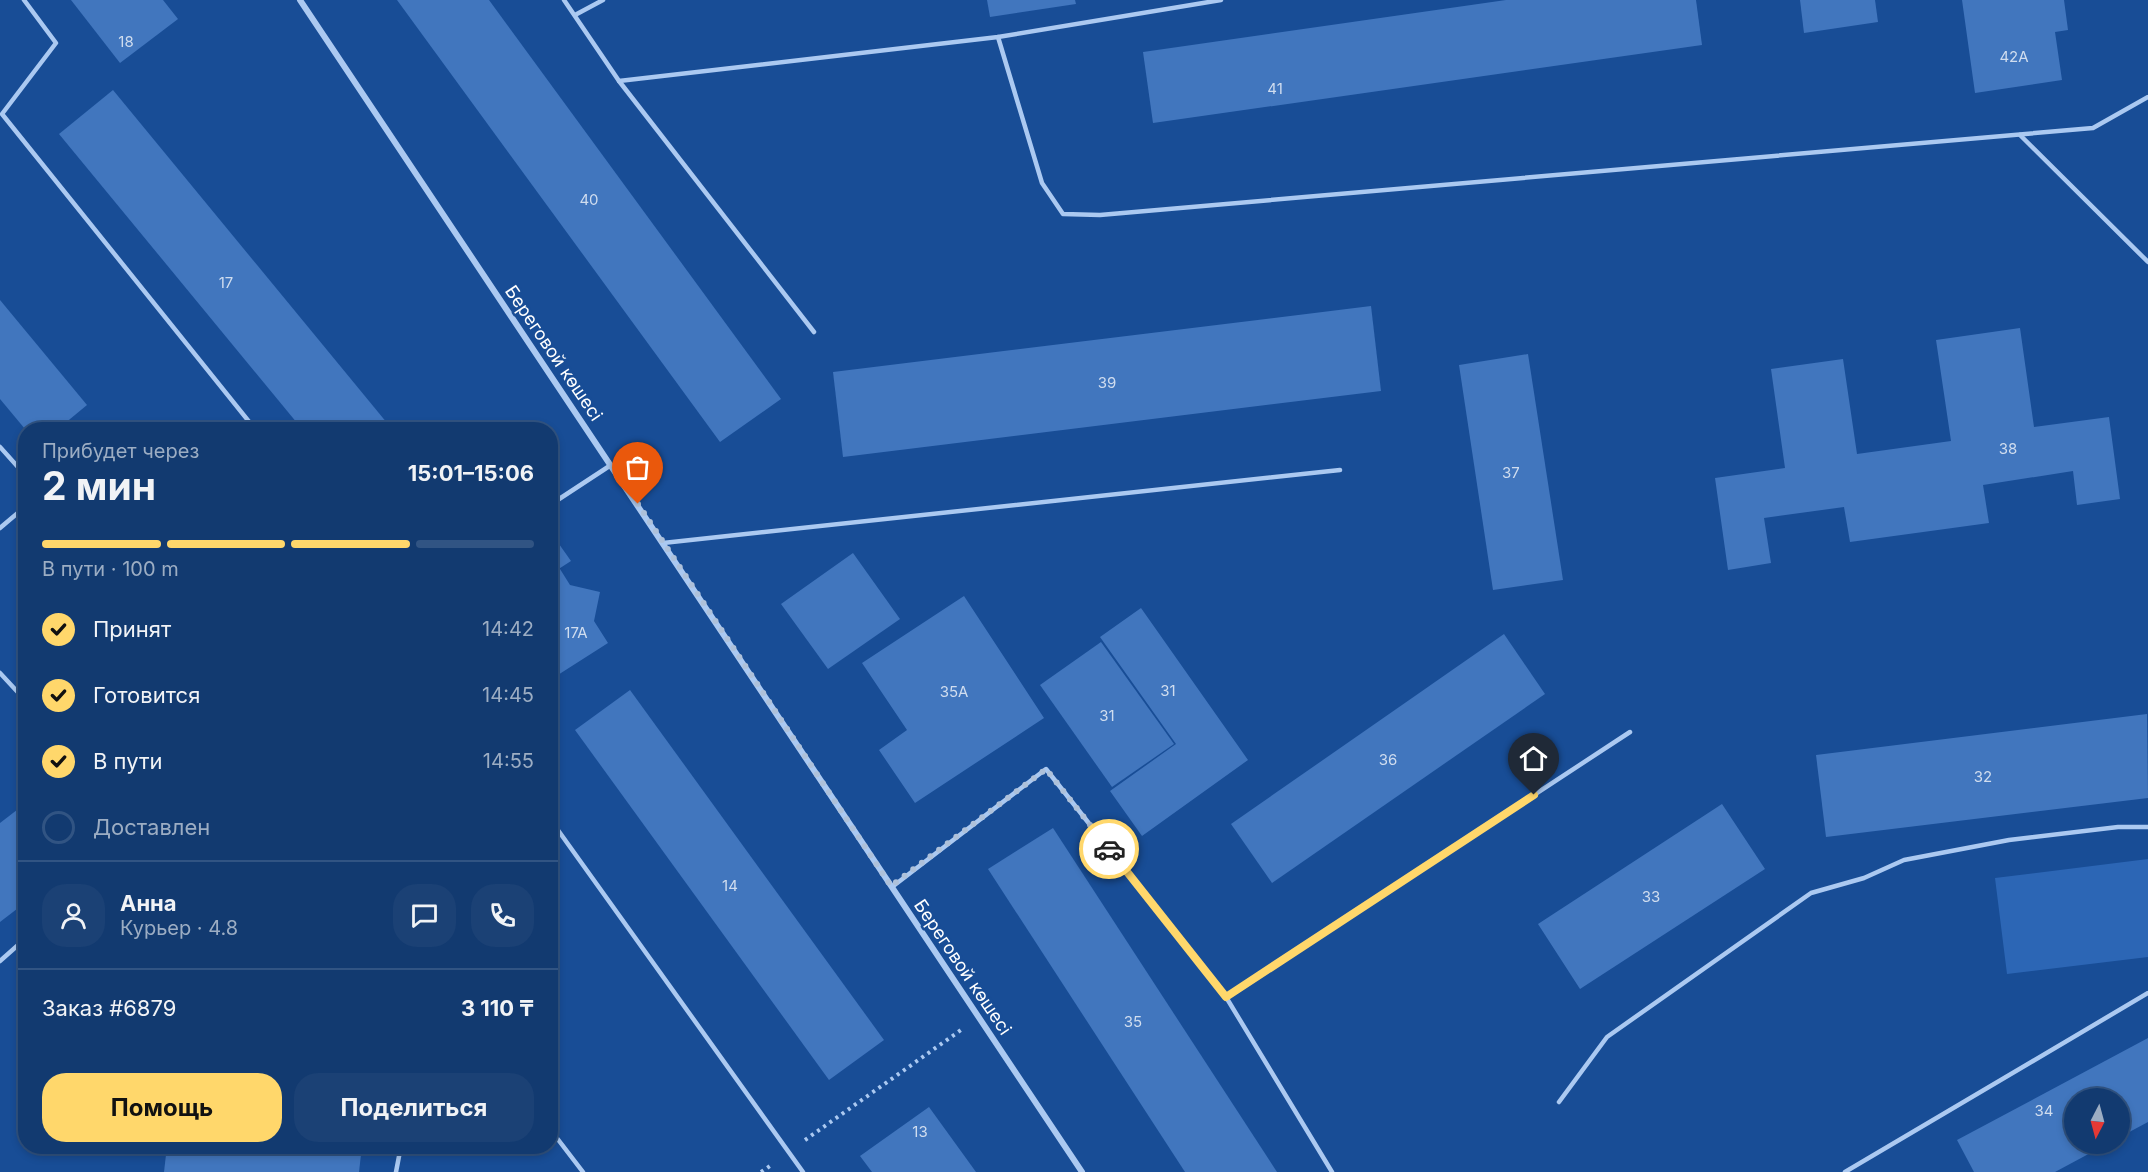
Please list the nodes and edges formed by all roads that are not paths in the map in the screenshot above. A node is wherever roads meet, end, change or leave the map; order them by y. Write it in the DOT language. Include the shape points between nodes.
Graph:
graph roads {
  1 [pos="24,0"];
  2 [pos="300,0"];
  3 [pos="564,0"];
  4 [pos="603,0"];
  5 [pos="1221,0"];
  6 [pos="574,15"];
  7 [pos="998,37"];
  8 [pos="619,81"];
  9 [pos="2148,97"];
  10 [pos="2020,134"];
  11 [pos="2148,262"];
  12 [pos="814,332"];
  13 [pos="249,422"];
  14 [pos="0,447"];
  15 [pos="611,465"];
  16 [pos="18,467"];
  17 [pos="1340,470"];
  18 [pos="558,500"];
  19 [pos="18,513"];
  20 [pos="0,528"];
  21 [pos="663,543"];
  22 [pos="0,673"];
  23 [pos="18,692"];
  24 [pos="1630,732"];
  25 [pos="2148,827"];
  26 [pos="558,830"];
  27 [pos="891,886"];
  28 [pos="18,945"];
  29 [pos="0,961"];
  30 [pos="2148,993"];
  31 [pos="1226,997"];
  32 [pos="1559,1102"];
  33 [pos="558,1139"];
  34 [pos="399,1154"];
  35 [pos="396,1172"];
  36 [pos="583,1172"];
  37 [pos="803,1172"];
  38 [pos="1082,1172"];
  39 [pos="1332,1172"];
  40 [pos="1845,1172"];
  1 -- 13 [label="lane" via="56,43 2,114"];
  2 -- 15 [label="street, Береговой көшесі"];
  3 -- 6 [label="lane"];
  4 -- 6 [label="lane"];
  5 -- 7 [label="lane"];
  6 -- 8 [label="lane"];
  7 -- 8 [label="lane"];
  7 -- 10 [label="lane" via="1042,183 1063,214 1100,215"];
  8 -- 12 [label="lane"];
  9 -- 10 [label="lane" via="2093,128"];
  10 -- 11 [label="lane"];
  14 -- 16 [label="lane"];
  15 -- 18 [label="lane"];
  15 -- 21 [label="street, Береговой көшесі"];
  17 -- 21 [label="lane"];
  19 -- 20 [label="lane"];
  21 -- 27 [label="street, Береговой көшесі"];
  22 -- 23 [label="lane"];
  24 -- 31 [label="lane"];
  25 -- 32 [label="lane" via="2009,840 1904,860 1864,878 1811,893 1607,1037"];
  26 -- 37 [label="lane"];
  27 -- 31 [label="lane" via="1046,769"];
  27 -- 38 [label="street, Береговой көшесі"];
  28 -- 29 [label="lane"];
  30 -- 40 [label="lane"];
  31 -- 39 [label="lane"];
  33 -- 36 [label="lane"];
  34 -- 35 [label="lane"];
}
